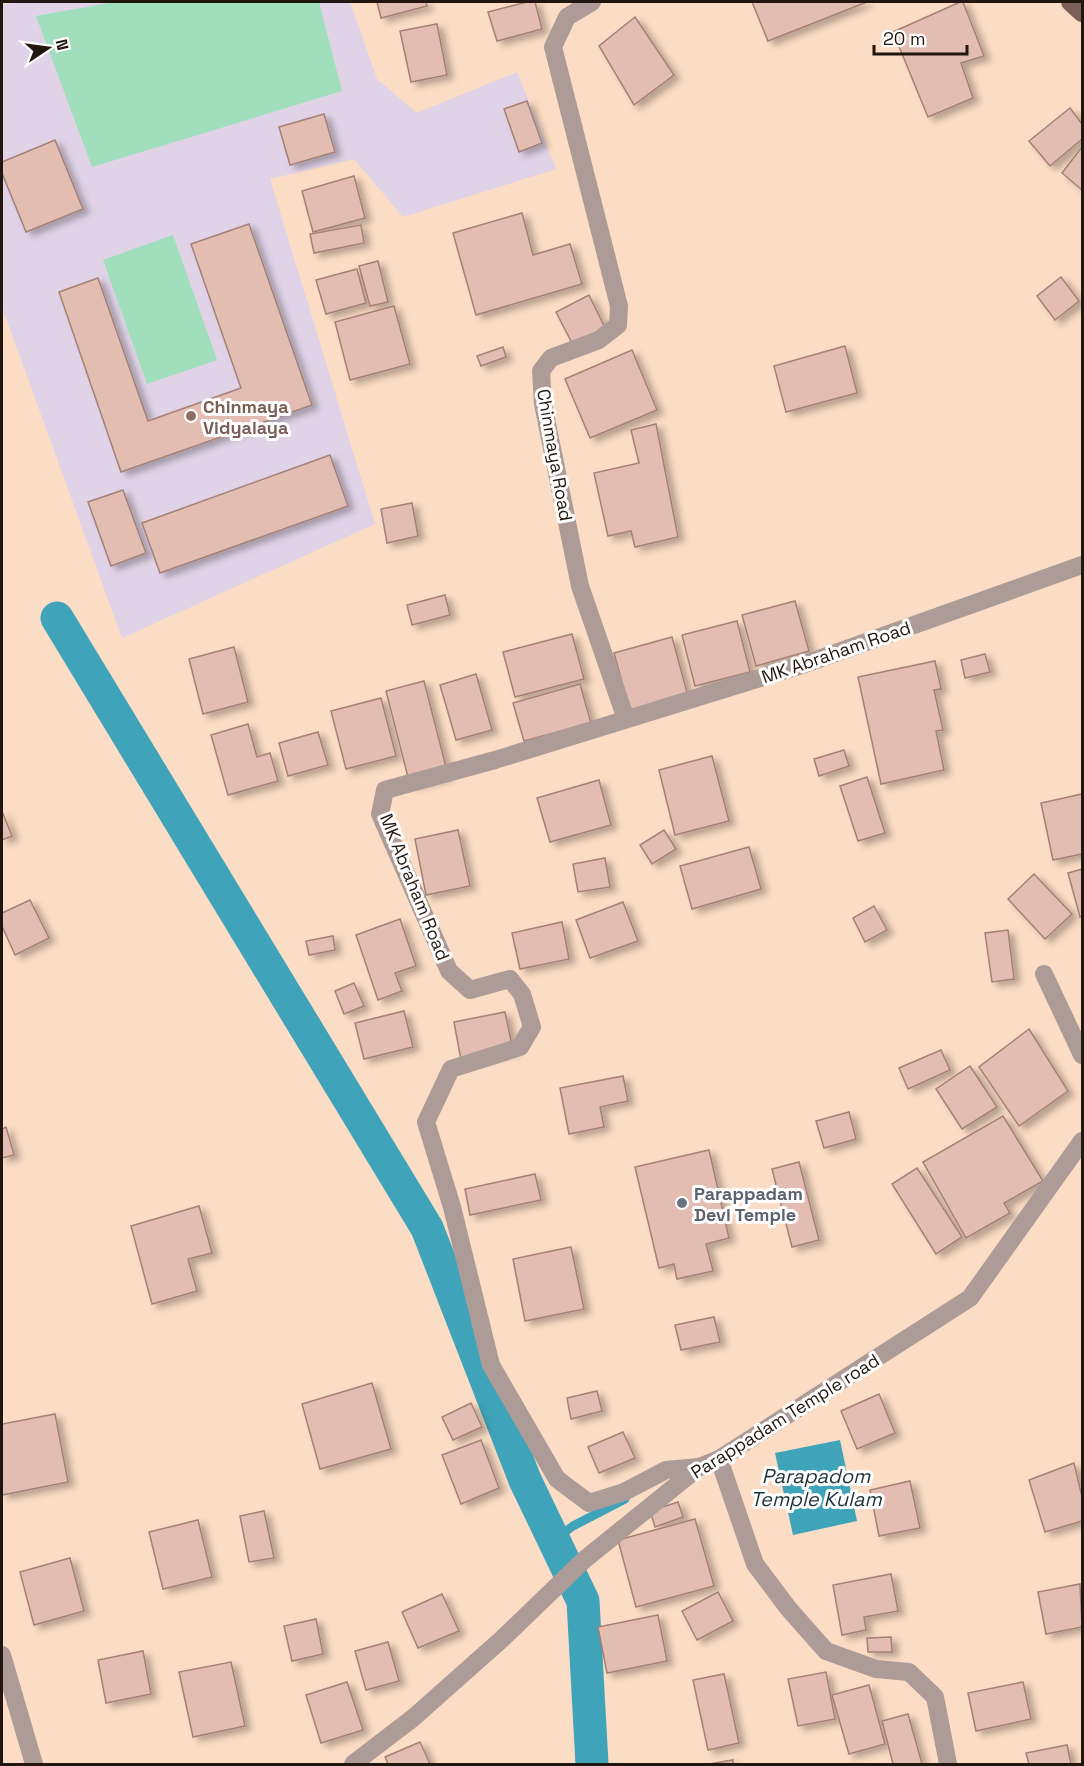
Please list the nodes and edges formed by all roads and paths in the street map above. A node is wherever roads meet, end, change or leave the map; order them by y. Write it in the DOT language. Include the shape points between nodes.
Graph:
graph roads {
  1 [pos="592,2"];
  2 [pos="1070,2"];
  3 [pos="1083,13"];
  4 [pos="1083,565"];
  5 [pos="626,719"];
  6 [pos="1044,974"];
  7 [pos="1083,1055"];
  8 [pos="1083,1141"];
  9 [pos="719,1459"];
  10 [pos="699,1467"];
  11 [pos="2,1655"];
  12 [pos="34,1764"];
  13 [pos="353,1764"];
  14 [pos="948,1764"];
  1 -- 5 [label="street, Chinmaya Road" via="567,17 554,47 619,306 618,325 599,340 551,358 541,371 543,404 580,586"];
  2 -- 3 [label="main road"];
  4 -- 5 [label="street, MK Abraham Road" via="799,666"];
  5 -- 10 [label="street, MK Abraham Road" via="385,790 380,814 449,971 470,990 510,978 522,994 532,1027 520,1047 451,1069 426,1122 452,1207 491,1365 557,1479 589,1503 624,1492 666,1470"];
  6 -- 7 [label="street"];
  8 -- 9 [label="street, Parappadam Temple road" via="970,1298"];
  9 -- 10 [label="street, Parappadam Temple road"];
  9 -- 14 [label="street" via="755,1564 788,1608 826,1651 876,1669 909,1672 918,1680 934,1697"];
  10 -- 13 [label="street, Parappadam Temple road" via="584,1560 413,1718"];
  11 -- 12 [label="street"];
}
